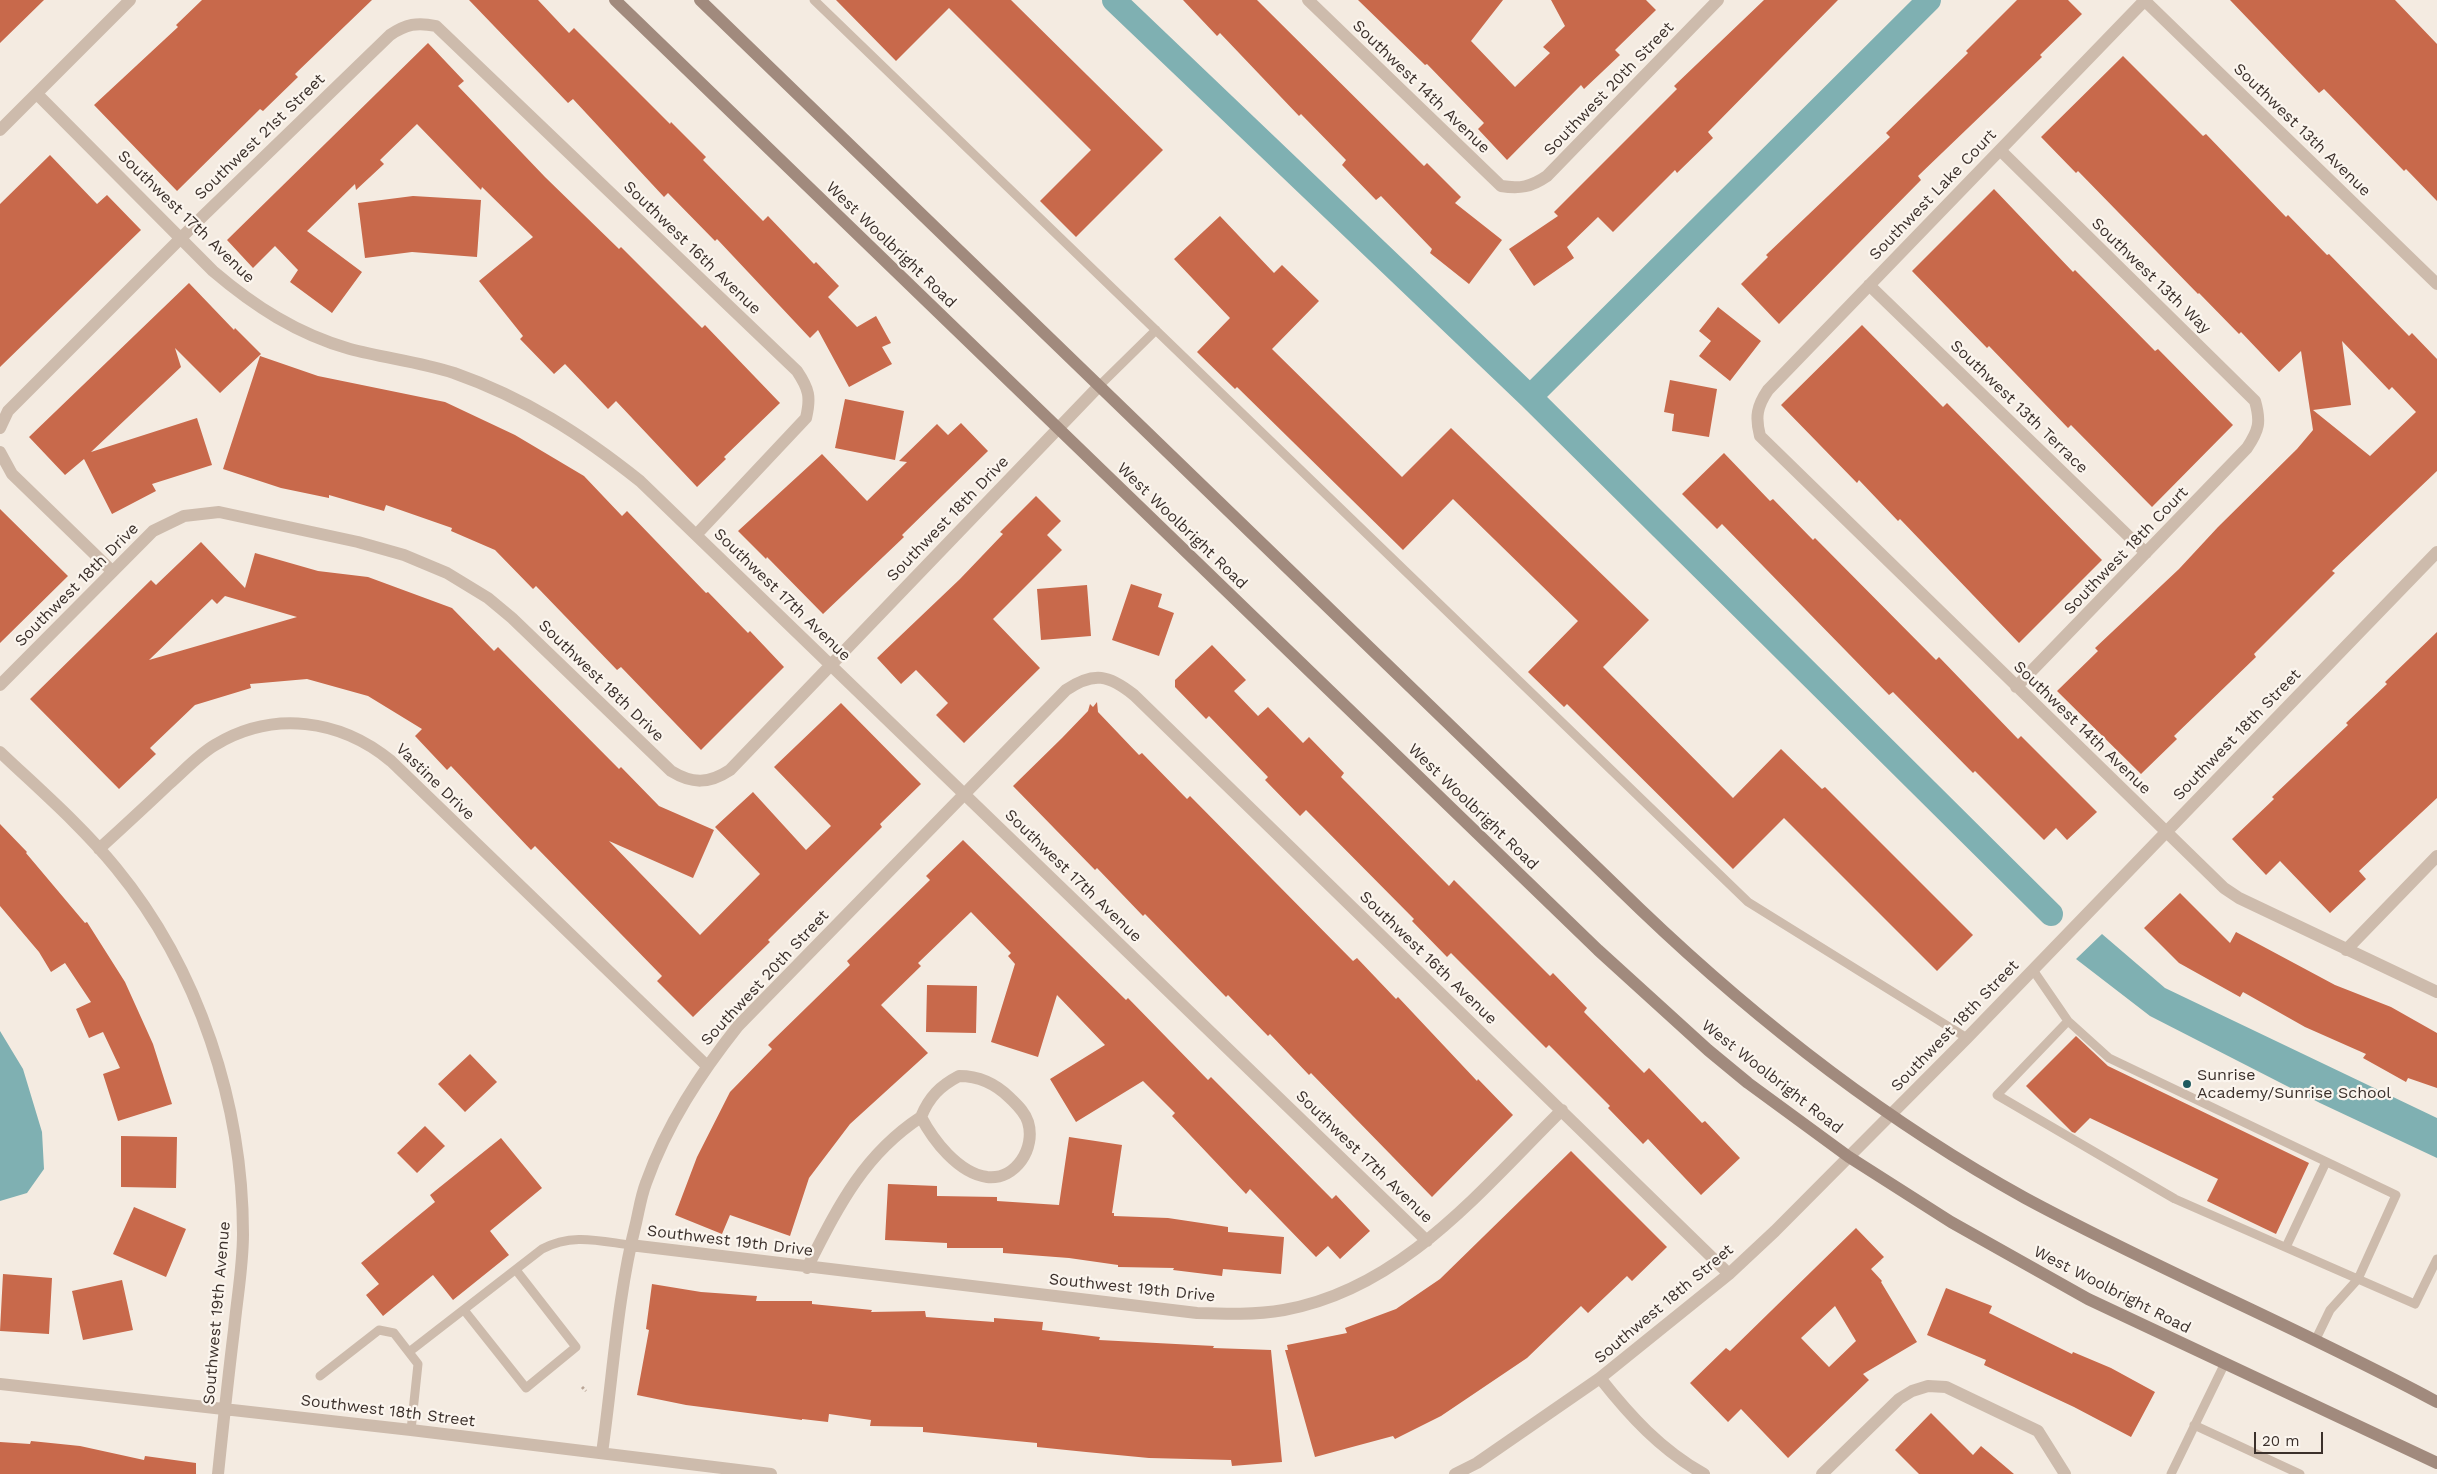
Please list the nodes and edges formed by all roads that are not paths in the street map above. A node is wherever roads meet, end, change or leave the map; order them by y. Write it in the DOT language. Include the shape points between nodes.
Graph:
graph roads {
  1 [pos="130,0"];
  2 [pos="615,0"];
  3 [pos="700,0"];
  4 [pos="814,0"];
  5 [pos="1308,0"];
  6 [pos="1718,0"];
  7 [pos="2144,0"];
  8 [pos="404,26"];
  9 [pos="37,94"];
  10 [pos="0,130"];
  11 [pos="2000,150"];
  12 [pos="1517,189"];
  13 [pos="181,238"];
  14 [pos="2437,284"];
  15 [pos="1869,285"];
  16 [pos="1156,330"];
  17 [pos="1099,386"];
  18 [pos="1756,420"];
  19 [pos="0,428"];
  20 [pos="1058,428"];
  21 [pos="2256,434"];
  22 [pos="0,452"];
  23 [pos="696,535"];
  24 [pos="2437,552"];
  25 [pos="2146,553"];
  26 [pos="112,571"];
  27 [pos="831,665"];
  28 [pos="1097,676"];
  29 [pos="0,685"];
  30 [pos="2016,687"];
  31 [pos="0,752"];
  32 [pos="964,793"];
  33 [pos="2165,832"];
  34 [pos="99,849"];
  35 [pos="2437,856"];
  36 [pos="2346,950"];
  37 [pos="2033,970"];
  38 [pos="2437,992"];
  39 [pos="2068,1021"];
  40 [pos="1967,1038"];
  41 [pos="707,1066"];
  42 [pos="1562,1110"];
  43 [pos="1891,1114"];
  44 [pos="921,1117"];
  45 [pos="1848,1157"];
  46 [pos="2326,1162"];
  47 [pos="1427,1241"];
  48 [pos="630,1245"];
  49 [pos="2286,1248"];
  50 [pos="2437,1259"];
  51 [pos="807,1268"];
  52 [pos="516,1270"];
  53 [pos="1729,1274"];
  54 [pos="2358,1279"];
  55 [pos="464,1310"];
  56 [pos="2315,1341"];
  57 [pos="409,1352"];
  58 [pos="2224,1363"];
  59 [pos="320,1376"];
  60 [pos="1600,1378"];
  61 [pos="0,1384"];
  62 [pos="2437,1402"];
  63 [pos="225,1409"];
  64 [pos="2194,1425"];
  65 [pos="411,1430"];
  66 [pos="602,1453"];
  67 [pos="2437,1463"];
  68 [pos="218,1474"];
  69 [pos="771,1474"];
  70 [pos="1455,1474"];
  71 [pos="1704,1474"];
  72 [pos="1822,1474"];
  73 [pos="2066,1474"];
  74 [pos="2171,1474"];
  75 [pos="2300,1474"];
  1 -- 9 [label="street"];
  2 -- 20 [label="main road, West Woolbright Road"];
  3 -- 17 [label="main road"];
  4 -- 16 [label="lane"];
  5 -- 12 [label="street, Southwest 14th Avenue" via="1501,186"];
  6 -- 12 [label="street, Southwest 20th Street" via="1547,176 1534,186"];
  7 -- 11 [label="street, Southwest Lake Court"];
  7 -- 14 [label="street, Southwest 13th Avenue"];
  8 -- 13 [label="street, Southwest 21st Street" via="390,35"];
  8 -- 23 [label="street, Southwest 16th Avenue" via="420,23 436,26 797,371 806,385 810,402 806,418"];
  9 -- 10 [label="street"];
  9 -- 13 [label="street, Southwest 17th Avenue"];
  11 -- 15 [label="street, Southwest Lake Court"];
  11 -- 21 [label="street, Southwest 13th Way" via="2255,401 2259,418"];
  13 -- 19 [label="street, Southwest 21st Street" via="8,411"];
  13 -- 23 [label="street, Southwest 17th Avenue" via="244,297 277,319 312,336 350,349 453,373 508,394 561,422 640,481"];
  15 -- 18 [label="street, Southwest Lake Court" via="1768,390 1759,404"];
  15 -- 25 [label="street, Southwest 13th Terrace"];
  16 -- 17 [label="lane"];
  16 -- 40 [label="lane" via="1748,902"];
  17 -- 20 [label="street, Southwest 18th Drive"];
  17 -- 43 [label="main road" via="1682,949 1779,1031"];
  18 -- 30 [label="street, Southwest 14th Avenue" via="1760,436"];
  20 -- 27 [label="street, Southwest 18th Drive"];
  20 -- 45 [label="main road, West Woolbright Road" via="1598,950 1708,1050"];
  21 -- 25 [label="street, Southwest 18th Court" via="2247,448"];
  22 -- 26 [label="street" via="12,474"];
  23 -- 27 [label="street, Southwest 17th Avenue"];
  24 -- 33 [label="street, Southwest 18th Street"];
  25 -- 30 [label="street, Southwest 18th Court"];
  26 -- 27 [label="street, Southwest 18th Drive" via="153,531 184,516 201,512 220,512 404,555 447,573 488,598 671,771 685,780 716,779 730,770"];
  26 -- 29 [label="street, Southwest 18th Drive"];
  27 -- 32 [label="street, Southwest 17th Avenue"];
  28 -- 32 [label="street, Southwest 20th Street" via="1080,680 1066,690"];
  28 -- 42 [label="street, Southwest 16th Avenue" via="1116,681 1134,695"];
  30 -- 33 [label="street, Southwest 14th Avenue"];
  31 -- 34 [label="street, Southwest 19th Avenue"];
  32 -- 41 [label="street, Southwest 20th Street" via="738,1026"];
  32 -- 47 [label="street, Southwest 17th Avenue"];
  33 -- 36 [label="street, Southwest 14th Avenue" via="2224,888"];
  33 -- 37 [label="street, Southwest 18th Street"];
  34 -- 41 [label="street, Vastine Drive" via="200,756 229,737 279,723 314,724 347,733 391,761"];
  34 -- 63 [label="street, Southwest 19th Avenue" via="118,870 153,921 184,975 220,1072 234,1133 242,1194 243,1236"];
  35 -- 36 [label="street"];
  36 -- 38 [label="street, Southwest 14th Avenue"];
  37 -- 39 [label="lane"];
  37 -- 40 [label="street, Southwest 18th Street"];
  39 -- 46 [label="lane" via="2109,1058"];
  39 -- 49 [label="lane" via="1997,1095 2175,1200"];
  40 -- 43 [label="street, Southwest 18th Street"];
  41 -- 48 [label="street, Southwest 20th Street" via="659,1148 645,1185"];
  42 -- 47 [label="street, Southwest 19th Drive"];
  42 -- 53 [label="street, Southwest 16th Avenue"];
  43 -- 45 [label="street, Southwest 18th Street"];
  43 -- 56 [label="main road" via="2026,1198 2193,1284"];
  44 -- 44 [label="street" via="931,1136 948,1153 967,1169 987,1177 1010,1171 1026,1154 1028,1120 1021,1109 995,1086 971,1076 959,1076 937,1090"];
  44 -- 51 [label="street" via="884,1144 869,1161 849,1190"];
  45 -- 53 [label="street, Southwest 18th Street"];
  45 -- 58 [label="main road, West Woolbright Road" via="1951,1222 2039,1272 2096,1303"];
  46 -- 49 [label="lane"];
  46 -- 54 [label="lane" via="2396,1195"];
  47 -- 51 [label="street, Southwest 19th Drive" via="1389,1269 1353,1289 1284,1310 1236,1314 1197,1313"];
  48 -- 51 [label="street, Southwest 19th Drive"];
  48 -- 52 [label="lane" via="573,1238 557,1241"];
  48 -- 66 [label="street, Southwest 20th Street"];
  49 -- 54 [label="lane"];
  50 -- 54 [label="lane" via="2415,1304"];
  52 -- 55 [label="lane"];
  52 -- 55 [label="lane" via="576,1347 526,1388"];
  53 -- 60 [label="street, Southwest 18th Street"];
  54 -- 56 [label="lane" via="2330,1310"];
  55 -- 57 [label="lane"];
  56 -- 62 [label="main road"];
  57 -- 59 [label="lane" via="394,1333 379,1330"];
  57 -- 65 [label="lane" via="418,1364"];
  58 -- 64 [label="lane"];
  58 -- 67 [label="main road, West Woolbright Road"];
  60 -- 70 [label="street, Southwest 18th Street" via="1477,1464"];
  60 -- 71 [label="street" via="1627,1413 1656,1441"];
  61 -- 63 [label="street, Southwest 18th Street"];
  63 -- 65 [label="street, Southwest 18th Street"];
  63 -- 68 [label="street, Southwest 19th Avenue"];
  64 -- 74 [label="lane"];
  64 -- 75 [label="lane"];
  65 -- 66 [label="street, Southwest 18th Street"];
  66 -- 69 [label="street, Southwest 18th Street"];
  72 -- 73 [label="street" via="1900,1399 1928,1386 1946,1387 2038,1431"];
}
